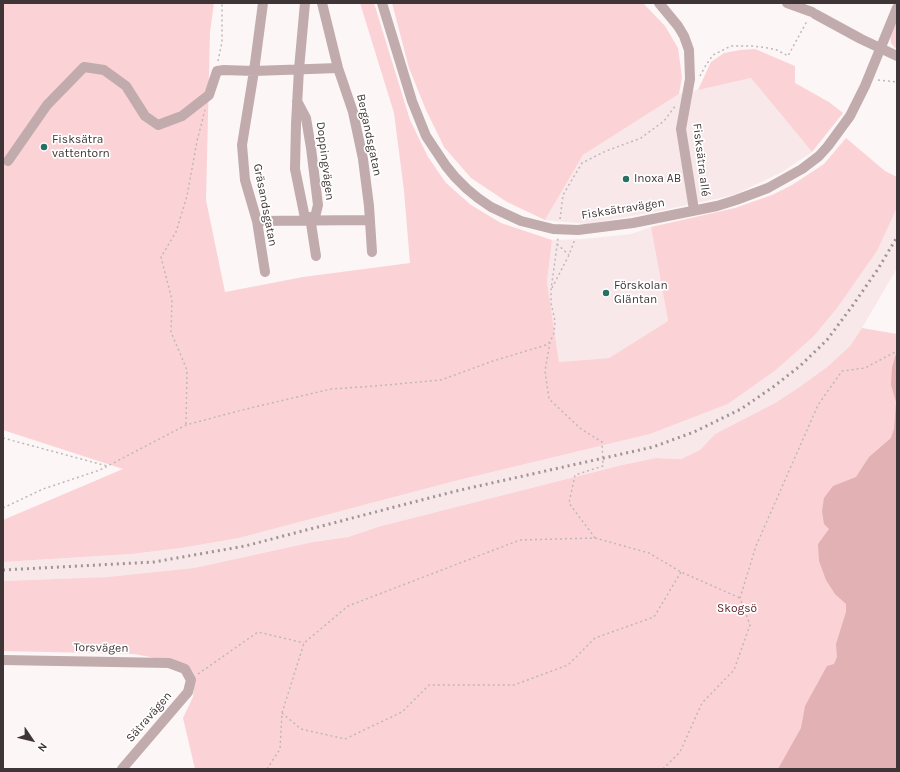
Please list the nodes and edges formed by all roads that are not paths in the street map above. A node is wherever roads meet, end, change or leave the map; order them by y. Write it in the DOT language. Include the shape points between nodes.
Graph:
graph roads {
  1 [pos="263,3"];
  2 [pos="305,3"];
  3 [pos="322,3"];
  4 [pos="382,3"];
  5 [pos="659,3"];
  6 [pos="788,3"];
  7 [pos="897,8"];
  8 [pos="880,48"];
  9 [pos="897,56"];
  10 [pos="338,68"];
  11 [pos="299,70"];
  12 [pos="254,71"];
  13 [pos="297,101"];
  14 [pos="8,160"];
  15 [pos="694,210"];
  16 [pos="311,219"];
  17 [pos="369,220"];
  18 [pos="257,221"];
  19 [pos="372,252"];
  20 [pos="316,256"];
  21 [pos="265,272"];
  22 [pos="3,660"];
  23 [pos="191,680"];
  24 [pos="122,769"];
  1 -- 12 [label="street, Gräsandsgatan"];
  2 -- 11 [label="street, Doppingvägen"];
  3 -- 10 [label="street, Bergandsgatan"];
  4 -- 15 [label="street, Fisksätravägen" via="412,101 435,151 455,177 491,207 522,221 578,230 632,223"];
  5 -- 15 [label="street, Fisksätra allé" via="678,26 689,50 690,80 681,129"];
  6 -- 8 [label="street" via="813,13"];
  7 -- 8 [label="street, Fisksätravägen"];
  8 -- 9 [label="street"];
  8 -- 15 [label="street, Fisksätravägen" via="857,104 840,131 819,156 768,188 736,200"];
  10 -- 11 [label="street"];
  10 -- 17 [label="street, Bergandsgatan" via="353,112 363,159"];
  11 -- 12 [label="street"];
  11 -- 13 [label="street, Doppingvägen"];
  12 -- 14 [label="street" via="217,71 209,95 182,116 158,125 145,116 126,86 104,70 84,67 47,105"];
  12 -- 18 [label="street, Gräsandsgatan" via="242,146 246,180"];
  13 -- 16 [label="street, Doppingvägen" via="306,118 318,205 315,217"];
  13 -- 16 [label="street, Doppingvägen" via="295,169 305,218"];
  16 -- 17 [label="street"];
  16 -- 18 [label="street"];
  16 -- 20 [label="street"];
  17 -- 19 [label="street, Bergandsgatan"];
  18 -- 21 [label="street, Gräsandsgatan"];
  22 -- 23 [label="street, Torsvägen" via="169,663 185,669"];
  23 -- 24 [label="street, Sätravägen" via="188,692"];
}
